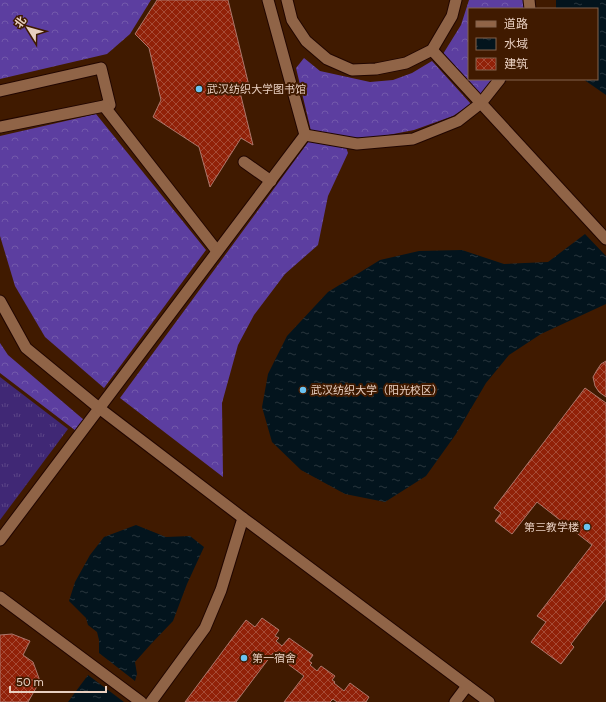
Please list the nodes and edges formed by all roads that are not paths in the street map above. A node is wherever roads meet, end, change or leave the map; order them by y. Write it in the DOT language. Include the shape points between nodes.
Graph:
graph roads {
  1 [pos="268,0"];
  2 [pos="288,0"];
  3 [pos="456,0"];
  4 [pos="432,50"];
  5 [pos="499,80"];
  6 [pos="0,91"];
  7 [pos="481,103"];
  8 [pos="104,106"];
  9 [pos="0,127"];
  10 [pos="305,135"];
  11 [pos="244,162"];
  12 [pos="271,180"];
  13 [pos="606,239"];
  14 [pos="217,251"];
  15 [pos="0,301"];
  16 [pos="99,408"];
  17 [pos="243,518"];
  18 [pos="0,540"];
  19 [pos="0,597"];
  20 [pos="467,686"];
  21 [pos="141,702"];
  22 [pos="151,702"];
  23 [pos="455,702"];
  24 [pos="489,702"];
  1 -- 10 [label="street"];
  2 -- 4 [label="street" via="292,20 306,41 327,59 352,70 376,69 406,63"];
  3 -- 4 [label="street" via="452,16"];
  4 -- 7 [label="street"];
  5 -- 7 [label="street"];
  6 -- 8 [label="street" via="101,68 110,105"];
  7 -- 10 [label="street" via="458,121 413,139 357,144"];
  7 -- 13 [label="street"];
  8 -- 9 [label="street"];
  8 -- 14 [label="street"];
  10 -- 12 [label="street"];
  11 -- 12 [label="street"];
  12 -- 14 [label="street"];
  14 -- 16 [label="street"];
  15 -- 16 [label="street" via="26,348"];
  16 -- 17 [label="street"];
  16 -- 18 [label="street"];
  17 -- 20 [label="street"];
  17 -- 22 [label="street" via="221,590 205,628"];
  19 -- 21 [label="street"];
  20 -- 23 [label="street"];
  20 -- 24 [label="street"];
}
